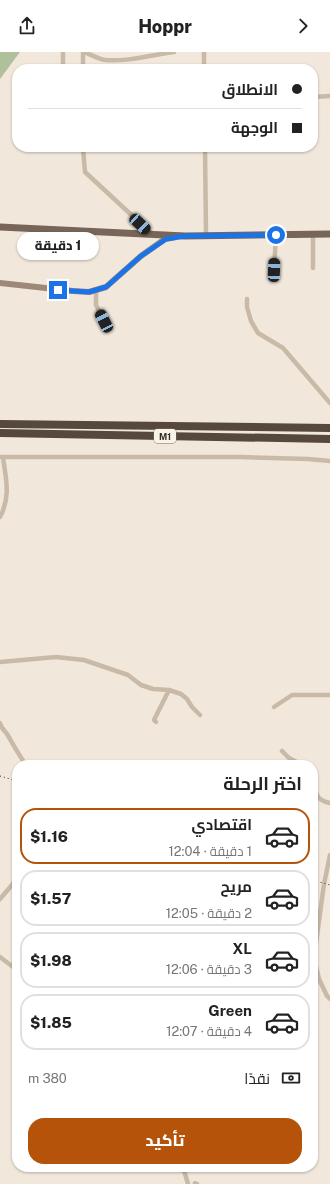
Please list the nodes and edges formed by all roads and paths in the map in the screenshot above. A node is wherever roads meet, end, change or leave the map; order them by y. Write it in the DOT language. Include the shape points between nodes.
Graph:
graph roads {
  1 [pos="63,52"];
  2 [pos="83,52"];
  3 [pos="174,52"];
  4 [pos="204,52"];
  5 [pos="64,64"];
  6 [pos="83,64"];
  7 [pos="204,64"];
  8 [pos="330,96"];
  9 [pos="318,97"];
  10 [pos="83,152"];
  11 [pos="205,152"];
  12 [pos="0,227"];
  13 [pos="152,234"];
  14 [pos="313,234"];
  15 [pos="330,234"];
  16 [pos="206,235"];
  17 [pos="276,235"];
  18 [pos="185,236"];
  19 [pos="313,268"];
  20 [pos="274,270"];
  21 [pos="0,283"];
  22 [pos="96,290"];
  23 [pos="247,299"];
  24 [pos="104,321"];
  25 [pos="330,404"];
  26 [pos="0,424"];
  27 [pos="330,428"];
  28 [pos="0,433"];
  29 [pos="330,439"];
  30 [pos="2,457"];
  31 [pos="330,461"];
  32 [pos="0,517"];
  33 [pos="0,662"];
  34 [pos="169,690"];
  35 [pos="330,695"];
  36 [pos="274,707"];
  37 [pos="200,715"];
  38 [pos="156,722"];
  39 [pos="0,723"];
  40 [pos="282,752"];
  41 [pos="22,760"];
  42 [pos="293,760"];
  43 [pos="318,797"];
  44 [pos="330,803"];
  45 [pos="330,855"];
  46 [pos="12,885"];
  47 [pos="0,899"];
  48 [pos="318,928"];
  49 [pos="0,957"];
  50 [pos="12,966"];
  51 [pos="318,975"];
  52 [pos="330,999"];
  53 [pos="184,1172"];
  54 [pos="188,1184"];
  1 -- 5 [label="street"];
  2 -- 3 [label="street" via="104,60 131,60"];
  2 -- 6 [label="street"];
  4 -- 7 [label="street"];
  8 -- 9 [label="street"];
  10 -- 13 [label="street" via="85,172"];
  11 -- 16 [label="street"];
  12 -- 13 [label="main road"];
  13 -- 18 [label="main road"];
  14 -- 15 [label="main road"];
  14 -- 17 [label="main road"];
  14 -- 19 [label="street"];
  16 -- 17 [label="main road"];
  16 -- 18 [label="main road"];
  17 -- 20 [label="street"];
  18 -- 22 [label="street" via="166,239 141,256 106,287"];
  21 -- 22 [label="street" via="73,291"];
  22 -- 24 [label="street" via="96,305"];
  23 -- 25 [label="street" via="251,321 258,333 283,348"];
  26 -- 27 [label="highway, M1"];
  28 -- 29 [label="highway, M1"];
  30 -- 31 [label="street" via="241,457"];
  30 -- 32 [label="street" via="8,490"];
  33 -- 34 [label="street" via="72,658 128,675 141,685 153,689"];
  34 -- 37 [label="street" via="181,694"];
  34 -- 38 [label="street" via="154,720"];
  35 -- 36 [label="street" via="292,694"];
  39 -- 41 [label="street"];
  40 -- 42 [label="street"];
  43 -- 44 [label="street" via="321,801"];
  45 -- 48 [label="street"];
  46 -- 47 [label="street"];
  49 -- 50 [label="street"];
  51 -- 52 [label="street"];
  53 -- 54 [label="street"];
}
